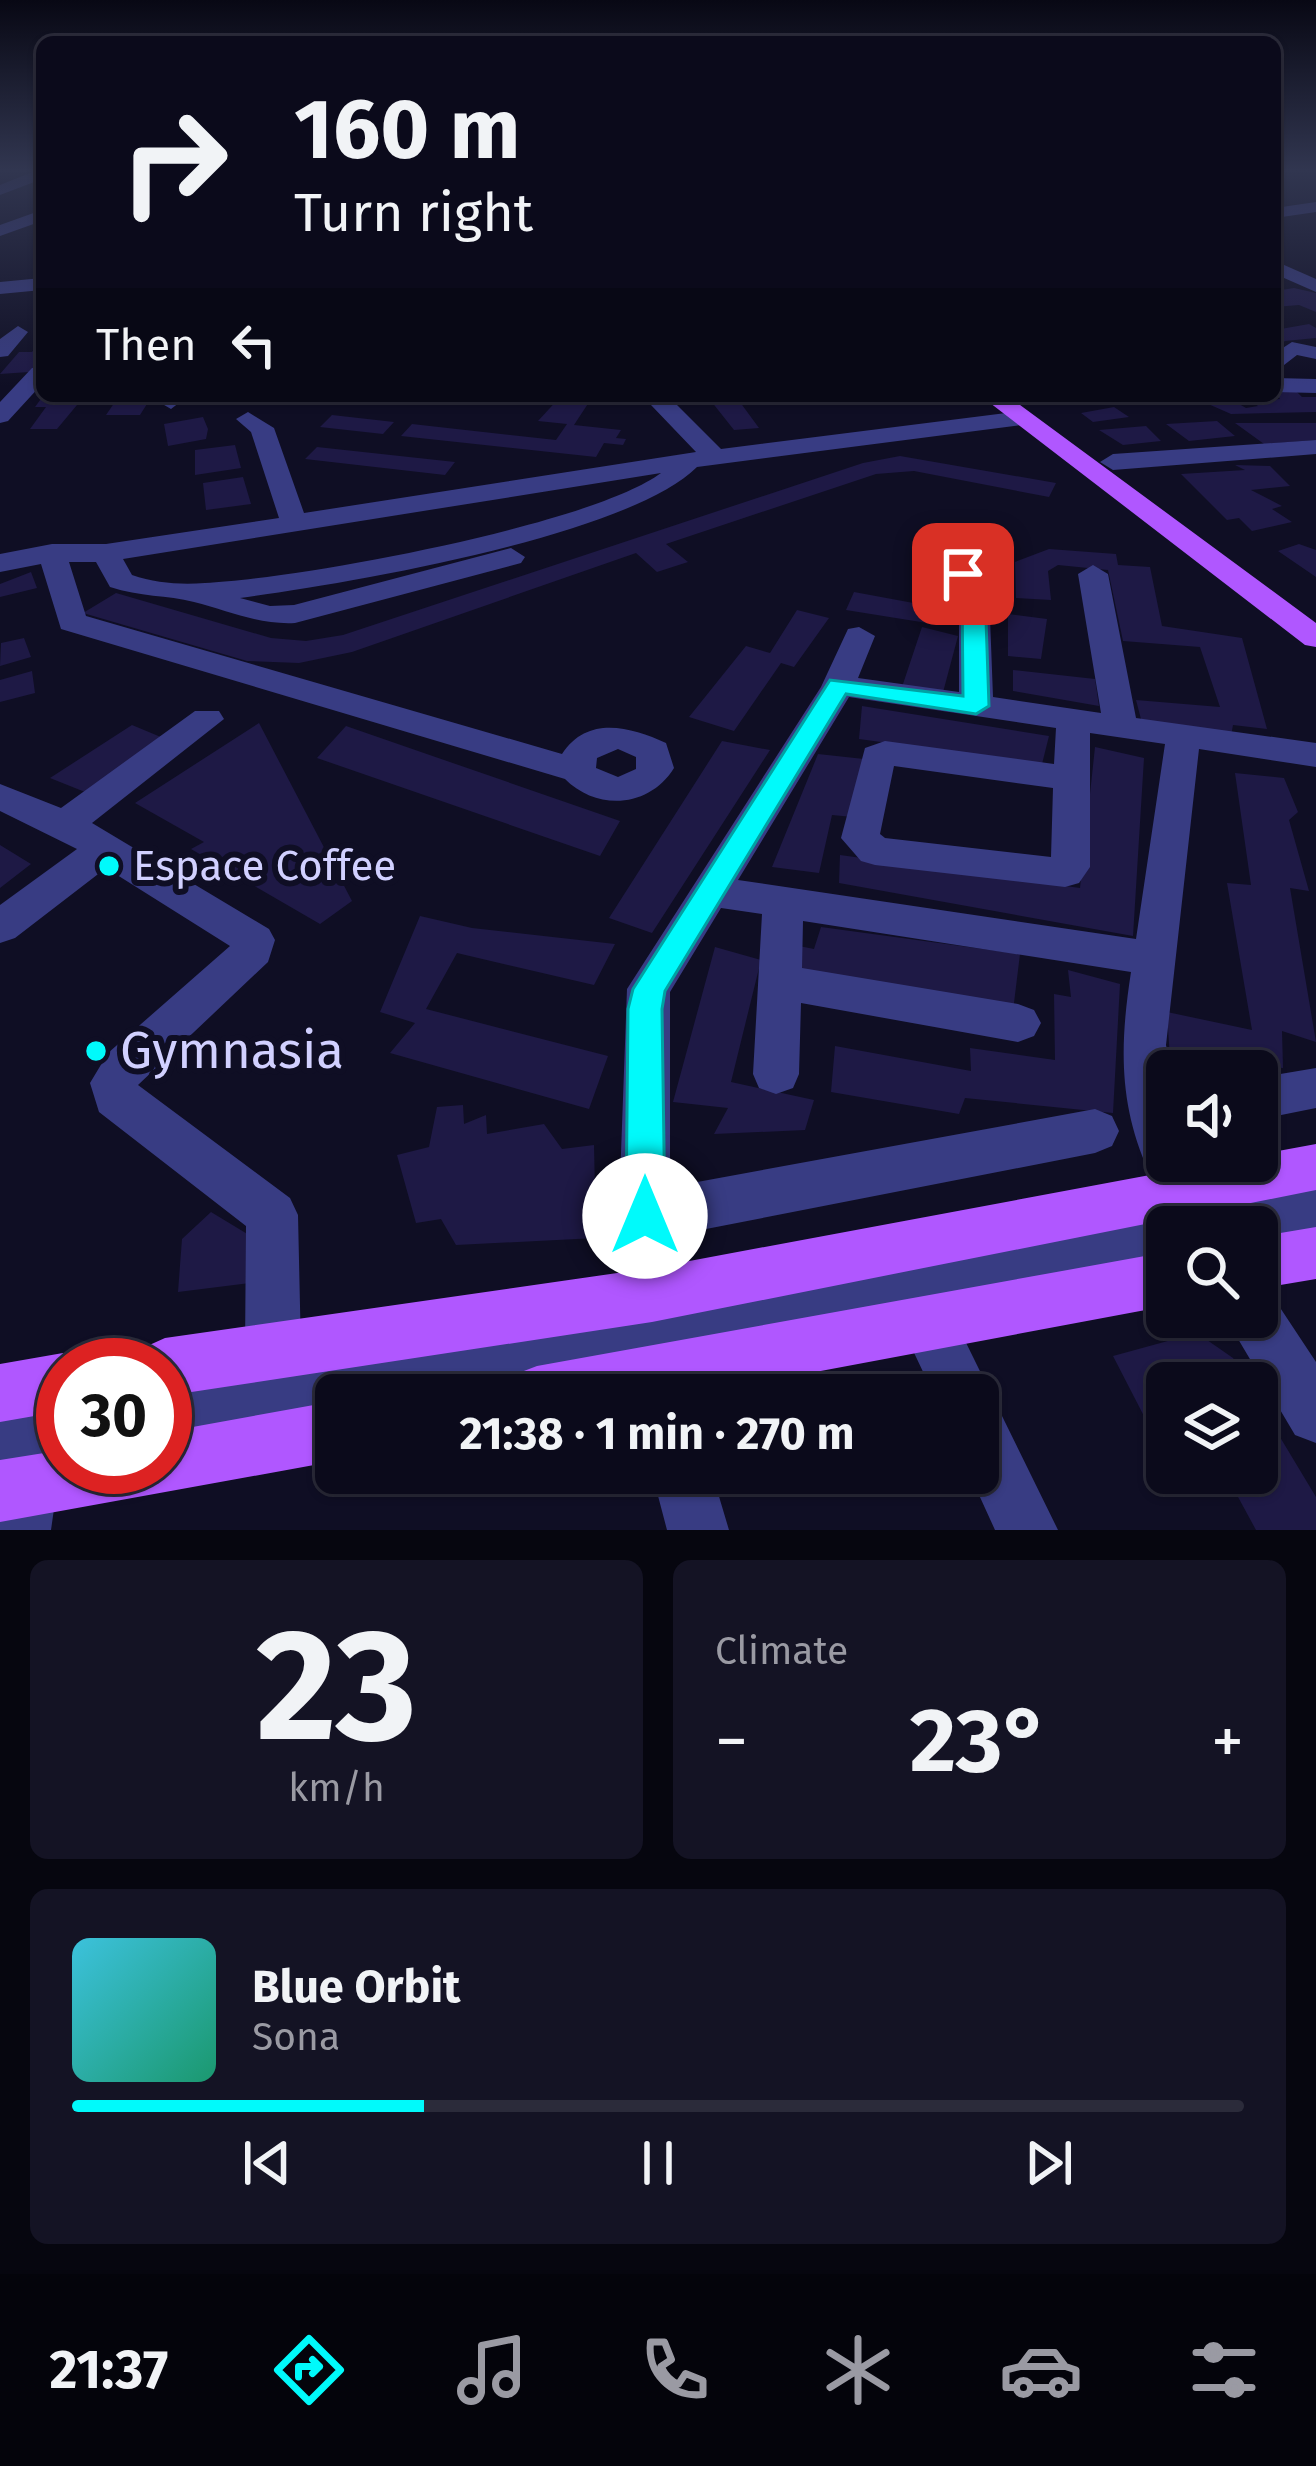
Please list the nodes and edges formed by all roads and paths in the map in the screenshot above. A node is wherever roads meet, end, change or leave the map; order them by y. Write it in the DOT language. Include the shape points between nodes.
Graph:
graph roads {
  1 [pos="1281,269"];
  2 [pos="1311,280"];
  3 [pos="1281,282"];
  4 [pos="36,285"];
  5 [pos="0,288"];
  6 [pos="19,332"];
  7 [pos="0,351"];
  8 [pos="1316,353"];
  9 [pos="1281,358"];
  10 [pos="36,373"];
  11 [pos="36,377"];
  12 [pos="0,378"];
  13 [pos="1281,385"];
  14 [pos="1316,386"];
  15 [pos="659,402"];
  16 [pos="1021,407"];
  17 [pos="0,416"];
  18 [pos="248,419"];
  19 [pos="1316,447"];
  20 [pos="702,459"];
  21 [pos="1113,462"];
  22 [pos="294,523"];
  23 [pos="52,553"];
  24 [pos="106,553"];
  25 [pos="0,563"];
  26 [pos="963,574"];
  27 [pos="1093,574"];
  28 [pos="1316,608"];
  29 [pos="859,635"];
  30 [pos="1316,638"];
  31 [pos="839,685"];
  32 [pos="976,706"];
  33 [pos="207,719"];
  34 [pos="1073,721"];
  35 [pos="1121,728"];
  36 [pos="1184,738"];
  37 [pos="1316,755"];
  38 [pos="578,771"];
  39 [pos="1072,778"];
  40 [pos="0,797"];
  41 [pos="65,824"];
  42 [pos="106,848"];
  43 [pos="709,891"];
  44 [pos="782,902"];
  45 [pos="0,927"];
  46 [pos="1156,958"];
  47 [pos="780,982"];
  48 [pos="1018,1023"];
  49 [pos="1146,1058"];
  50 [pos="776,1075"];
  51 [pos="1316,1088"];
  52 [pos="1278,1096"];
  53 [pos="1095,1131"];
  54 [pos="1316,1167"];
  55 [pos="1278,1168"];
  56 [pos="1146,1178"];
  57 [pos="1146,1179"];
  58 [pos="1213,1182"];
  59 [pos="1316,1208"];
  60 [pos="645,1216"];
  61 [pos="1316,1252"];
  62 [pos="1278,1259"];
  63 [pos="1146,1283"];
  64 [pos="652,1295"];
  65 [pos="927,1321"];
  66 [pos="1267,1338"];
  67 [pos="272,1352"];
  68 [pos="192,1363"];
  69 [pos="703,1374"];
  70 [pos="954,1374"];
  71 [pos="36,1387"];
  72 [pos="0,1393"];
  73 [pos="192,1409"];
  74 [pos="1316,1414"];
  75 [pos="315,1436"];
  76 [pos="192,1457"];
  77 [pos="36,1463"];
  78 [pos="999,1470"];
  79 [pos="11,1489"];
  80 [pos="688,1494"];
  81 [pos="698,1530"];
  82 [pos="1027,1530"];
  1 -- 2 [label="street"];
  2 -- 3 [label="street"];
  4 -- 5 [label="street"];
  6 -- 7 [label="street"];
  8 -- 9 [label="street" via="1292,348"];
  10 -- 12 [label="street"];
  11 -- 17 [label="street"];
  13 -- 14 [label="street"];
  15 -- 20 [label="street"];
  16 -- 20 [label="street"];
  16 -- 21 [label="main road"];
  16 -- 30 [label="main road"];
  18 -- 22 [label="street" via="262,428"];
  19 -- 21 [label="street"];
  20 -- 22 [label="street"];
  20 -- 24 [label="street" via="659,490 568,521 569,534 549,547 295,614 139,589 120,581"];
  21 -- 28 [label="main road"];
  22 -- 24 [label="street"];
  23 -- 24 [label="street"];
  23 -- 25 [label="street"];
  23 -- 38 [label="street" via="72,622"];
  26 -- 32 [label="street" via="974,591"];
  27 -- 35 [label="street"];
  29 -- 31 [label="street"];
  31 -- 32 [label="street"];
  31 -- 43 [label="street"];
  32 -- 34 [label="street"];
  33 -- 41 [label="street"];
  34 -- 35 [label="street"];
  34 -- 39 [label="street"];
  35 -- 36 [label="street"];
  36 -- 37 [label="street"];
  36 -- 46 [label="street"];
  39 -- 39 [label="street" via="1065,873 875,851 860,838 885,753"];
  40 -- 41 [label="street"];
  41 -- 42 [label="street"];
  42 -- 45 [label="street"];
  42 -- 67 [label="street" via="254,940 253,950 114,1083 116,1097 272,1215"];
  43 -- 44 [label="street"];
  43 -- 60 [label="street" via="649,989 645,1009"];
  44 -- 46 [label="street"];
  44 -- 47 [label="street"];
  46 -- 49 [label="street"];
  47 -- 48 [label="street"];
  47 -- 50 [label="street"];
  51 -- 52 [label="street"];
  53 -- 60 [label="street"];
  54 -- 55 [label="main road"];
  56 -- 64 [label="main road"];
  57 -- 73 [label="street"];
  58 -- 59 [label="street"];
  60 -- 64 [label="street"];
  61 -- 62 [label="main road"];
  63 -- 65 [label="main road"];
  64 -- 67 [label="main road"];
  65 -- 69 [label="main road"];
  65 -- 70 [label="street"];
  66 -- 74 [label="street"];
  67 -- 68 [label="main road"];
  71 -- 72 [label="main road"];
  75 -- 76 [label="main road"];
  77 -- 79 [label="street"];
  78 -- 82 [label="street"];
  80 -- 81 [label="street"];
}
